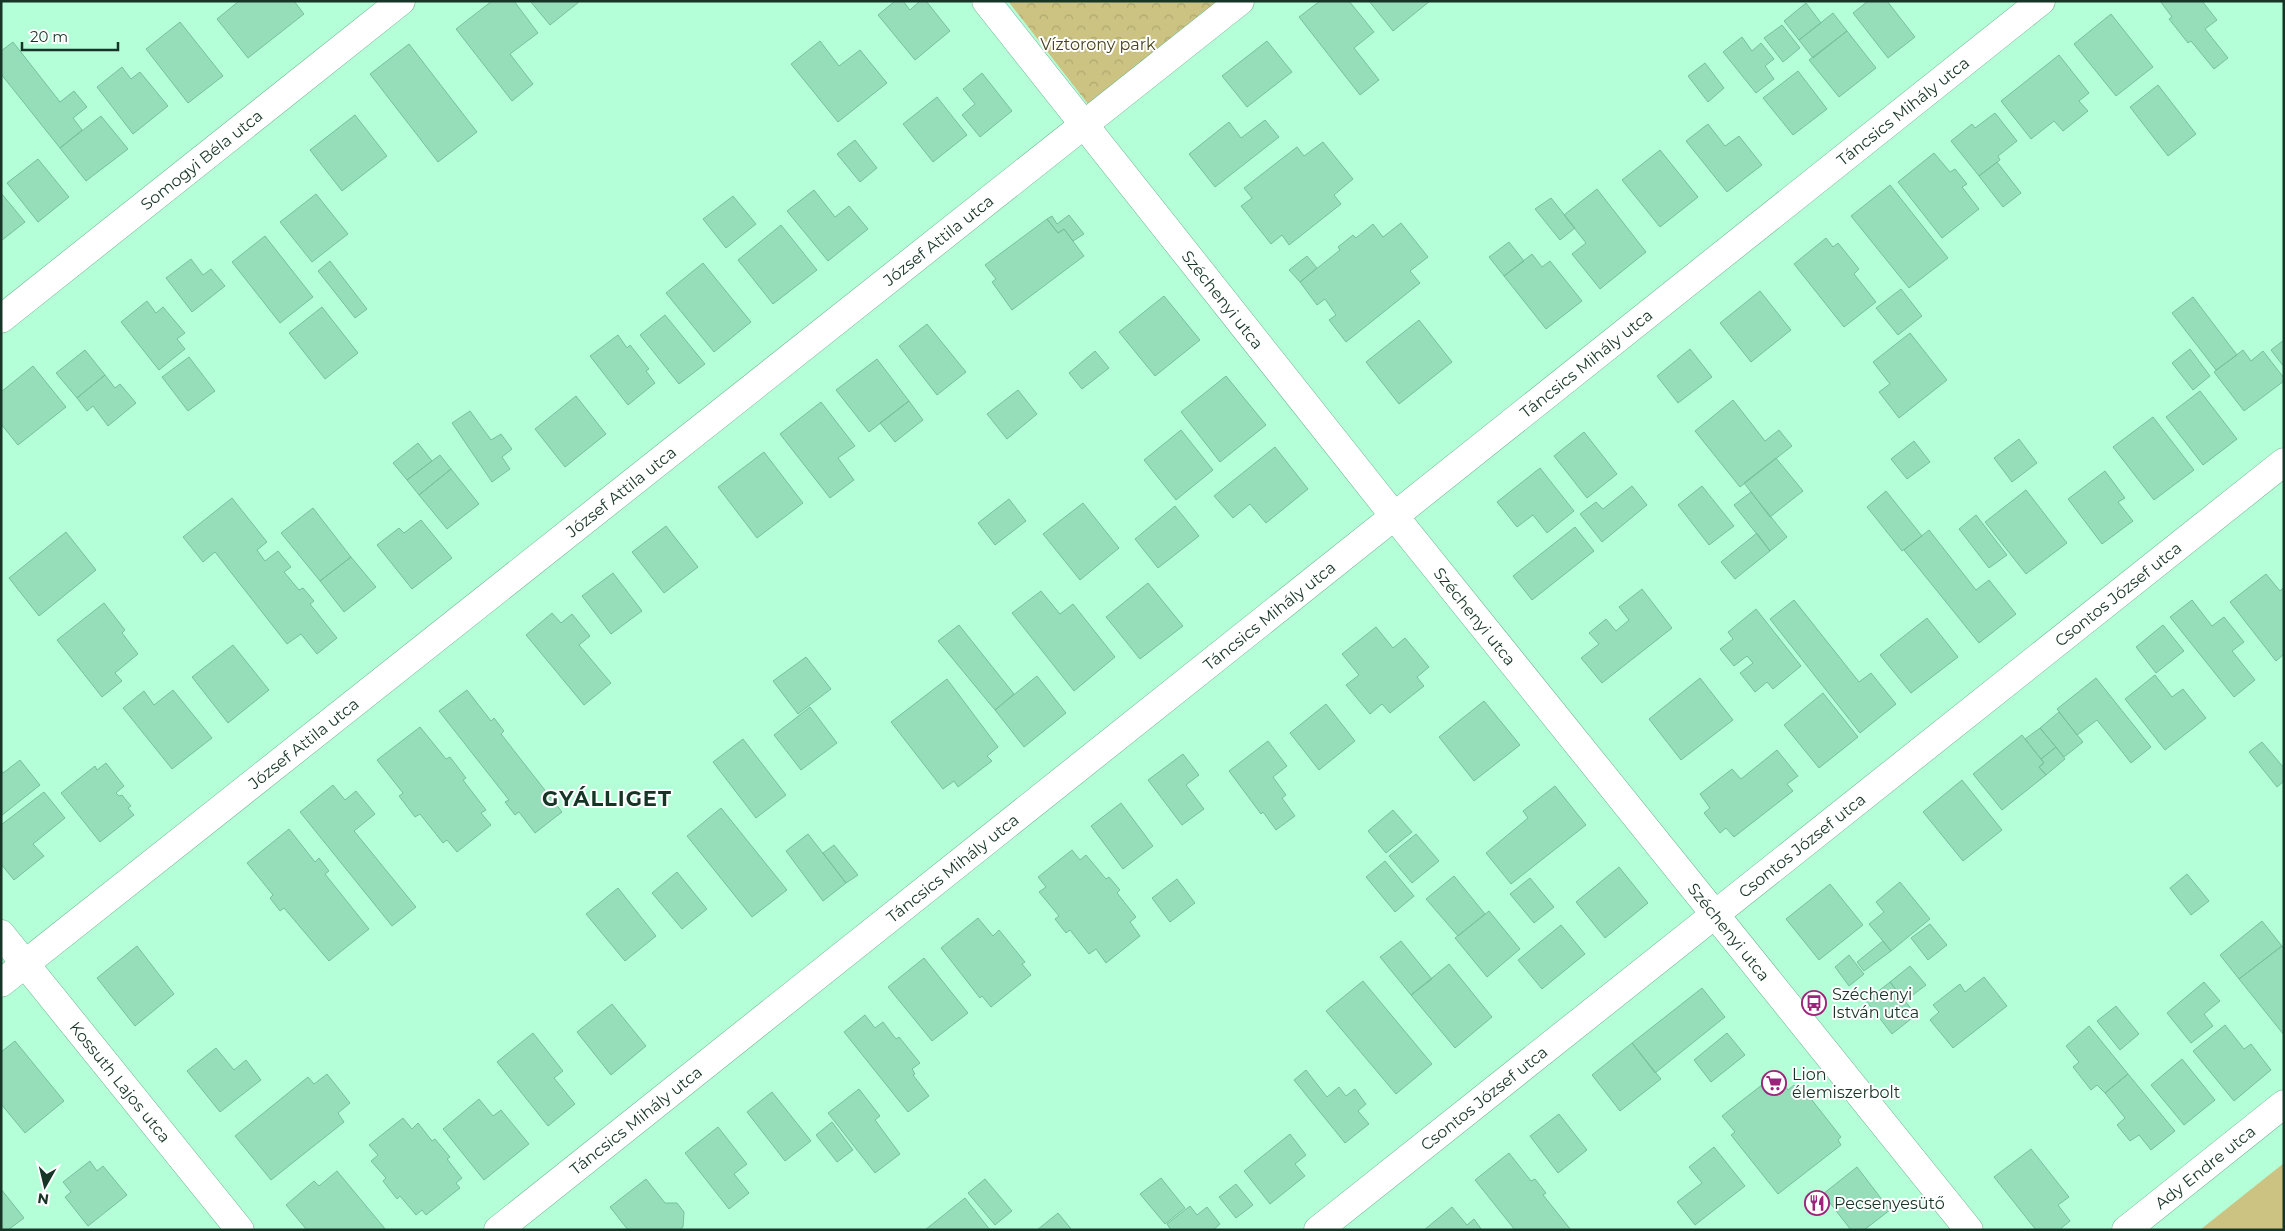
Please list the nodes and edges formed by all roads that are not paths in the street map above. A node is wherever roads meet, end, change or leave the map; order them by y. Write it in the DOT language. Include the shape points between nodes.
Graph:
graph roads {
  1 [pos="401,1"];
  2 [pos="986,1"];
  3 [pos="1240,1"];
  4 [pos="2041,1"];
  5 [pos="1084,125"];
  6 [pos="1,319"];
  7 [pos="2284,462"];
  8 [pos="1395,517"];
  9 [pos="1714,914"];
  10 [pos="1,934"];
  11 [pos="25,964"];
  12 [pos="1,983"];
  13 [pos="2284,1104"];
  14 [pos="240,1230"];
  15 [pos="498,1230"];
  16 [pos="1318,1230"];
  17 [pos="1969,1230"];
  18 [pos="2126,1230"];
  1 -- 6 [label="street, Somogyi Béla utca"];
  2 -- 5 [label="street, Széchenyi utca"];
  3 -- 5 [label="street, József Attila utca"];
  4 -- 8 [label="street, Táncsics Mihály utca"];
  5 -- 8 [label="street, Széchenyi utca"];
  5 -- 11 [label="street, József Attila utca"];
  7 -- 9 [label="street, Csontos József utca"];
  8 -- 9 [label="street, Széchenyi utca"];
  8 -- 15 [label="street, Táncsics Mihály utca"];
  9 -- 16 [label="street, Csontos József utca"];
  9 -- 17 [label="street, Széchenyi utca"];
  10 -- 11 [label="street, Kossuth Lajos utca"];
  11 -- 12 [label="street, József Attila utca"];
  11 -- 14 [label="street, Kossuth Lajos utca"];
  13 -- 18 [label="street, Ady Endre utca"];
}
